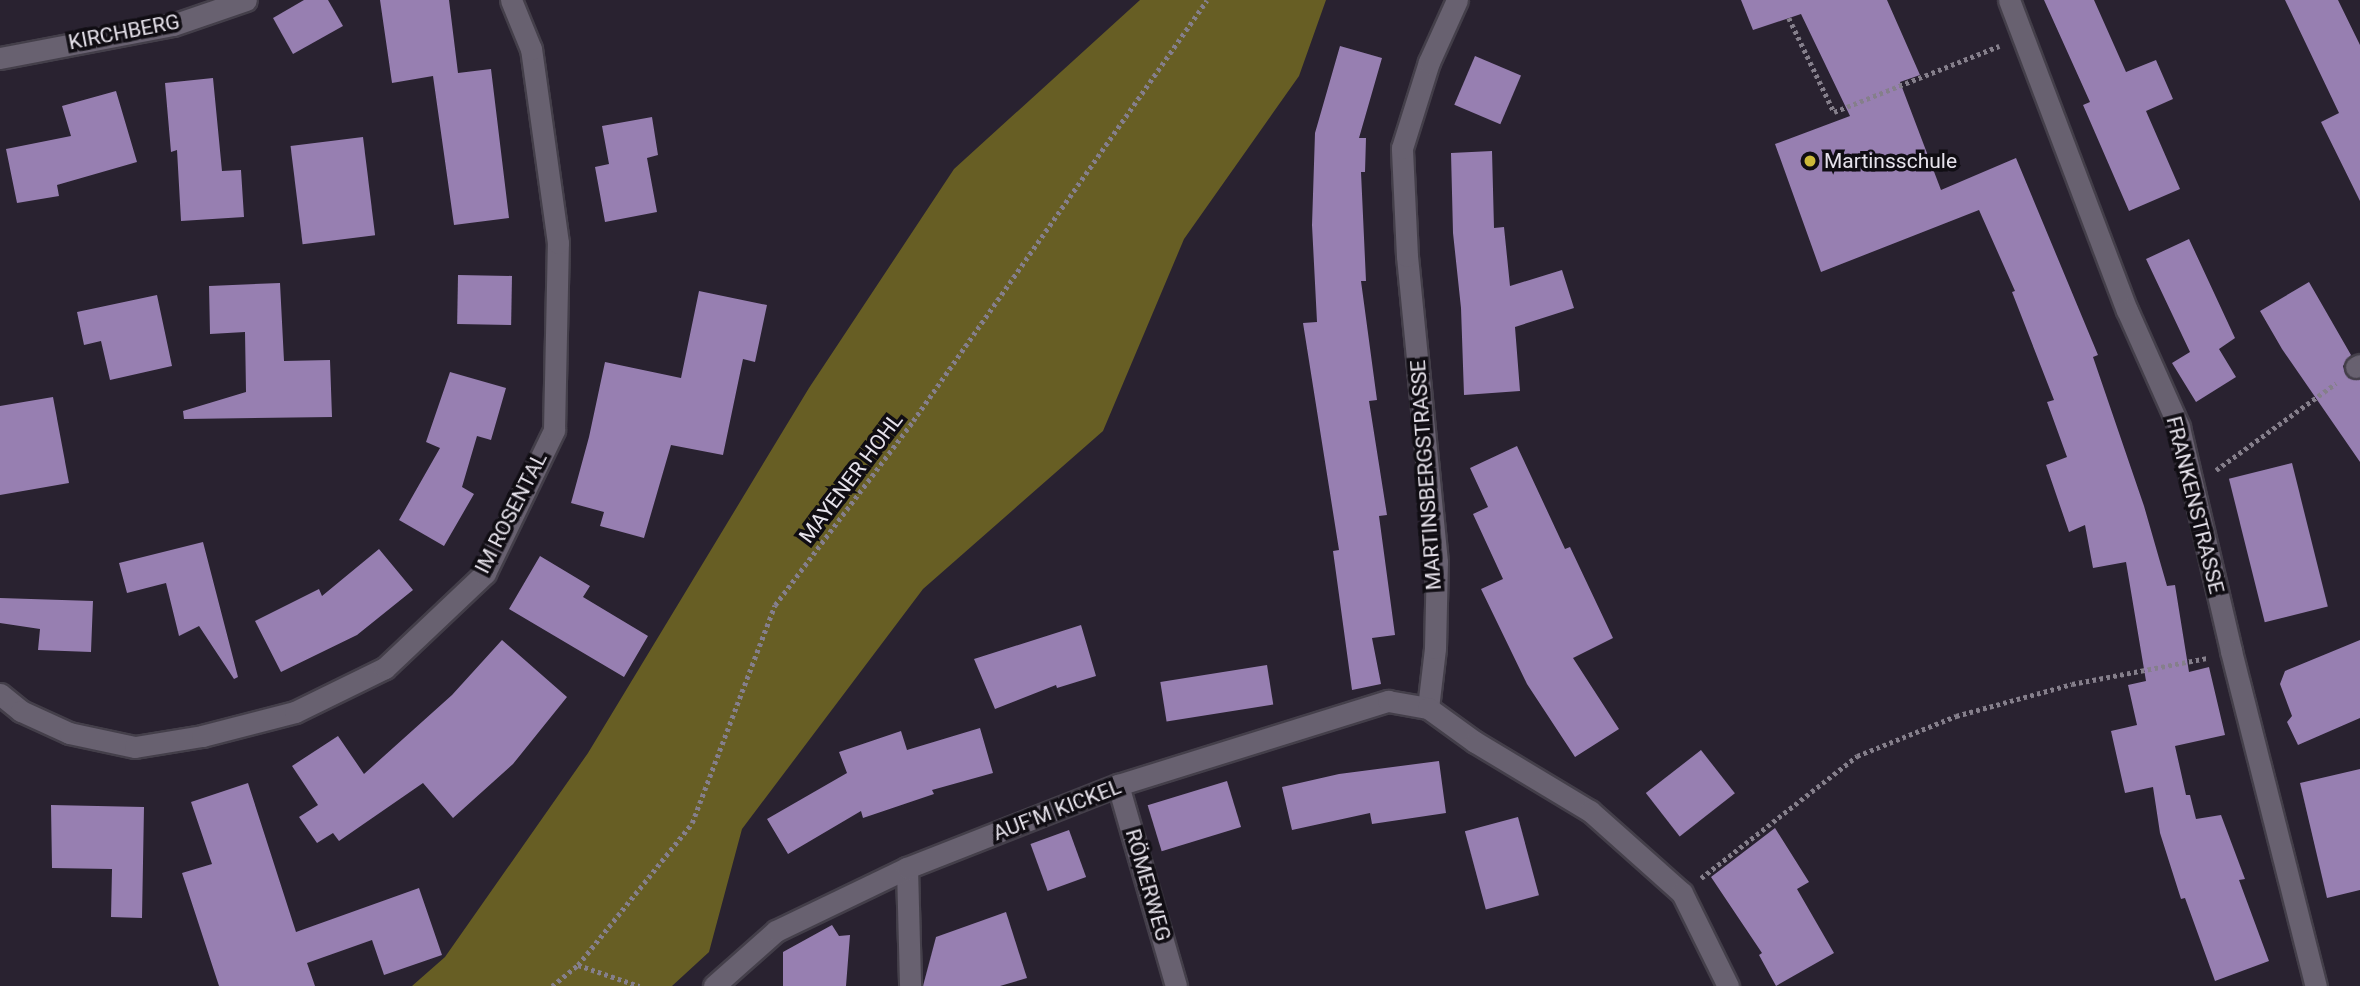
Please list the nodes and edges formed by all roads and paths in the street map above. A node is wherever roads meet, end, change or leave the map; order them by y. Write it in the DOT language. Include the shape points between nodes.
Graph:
graph roads {
  1 [pos="246,0"];
  2 [pos="510,0"];
  3 [pos="1207,0"];
  4 [pos="1457,0"];
  5 [pos="2008,0"];
  6 [pos="1789,18"];
  7 [pos="2023,37"];
  8 [pos="0,58"];
  9 [pos="2322,394"];
  10 [pos="2194,485"];
  11 [pos="2203,659"];
  12 [pos="0,694"];
  13 [pos="1428,708"];
  14 [pos="1118,785"];
  15 [pos="906,868"];
  16 [pos="1697,881"];
  17 [pos="578,965"];
  18 [pos="552,986"];
  19 [pos="639,986"];
  20 [pos="714,986"];
  21 [pos="909,986"];
  22 [pos="1176,986"];
  23 [pos="1728,986"];
  24 [pos="2316,986"];
  1 -- 8 [label="street, KIRCHBERG" via="173,25"];
  2 -- 12 [label="street, IM ROSENTAL" via="531,49 558,243 554,430 485,573 385,668 295,712 202,736 135,747 69,733 22,711"];
  3 -- 17 [label="path, MAYENER HOHL" via="913,421 775,606 692,823"];
  4 -- 13 [label="street, MARTINSBERGSTRASSE" via="1429,62 1402,148 1407,256 1437,562"];
  5 -- 7 [label="street, FRANKENSTRASSE"];
  6 -- 7 [label="path" via="1833,112"];
  7 -- 10 [label="street, FRANKENSTRASSE" via="2127,310 2179,427"];
  9 -- 10 [label="path"];
  10 -- 24 [label="street, FRANKENSTRASSE"];
  11 -- 16 [label="path" via="2072,684 1969,712 1857,756"];
  13 -- 14 [label="street, AUF'M KICKEL" via="1388,701"];
  13 -- 23 [label="street" via="1590,811 1682,893"];
  14 -- 15 [label="street, AUF'M KICKEL"];
  14 -- 22 [label="street, RÖMERWEG"];
  15 -- 20 [label="street, AUF'M KICKEL" via="776,931"];
  15 -- 21 [label="street"];
  17 -- 18 [label="path, MAYENER HOHL"];
  17 -- 19 [label="path"];
}
